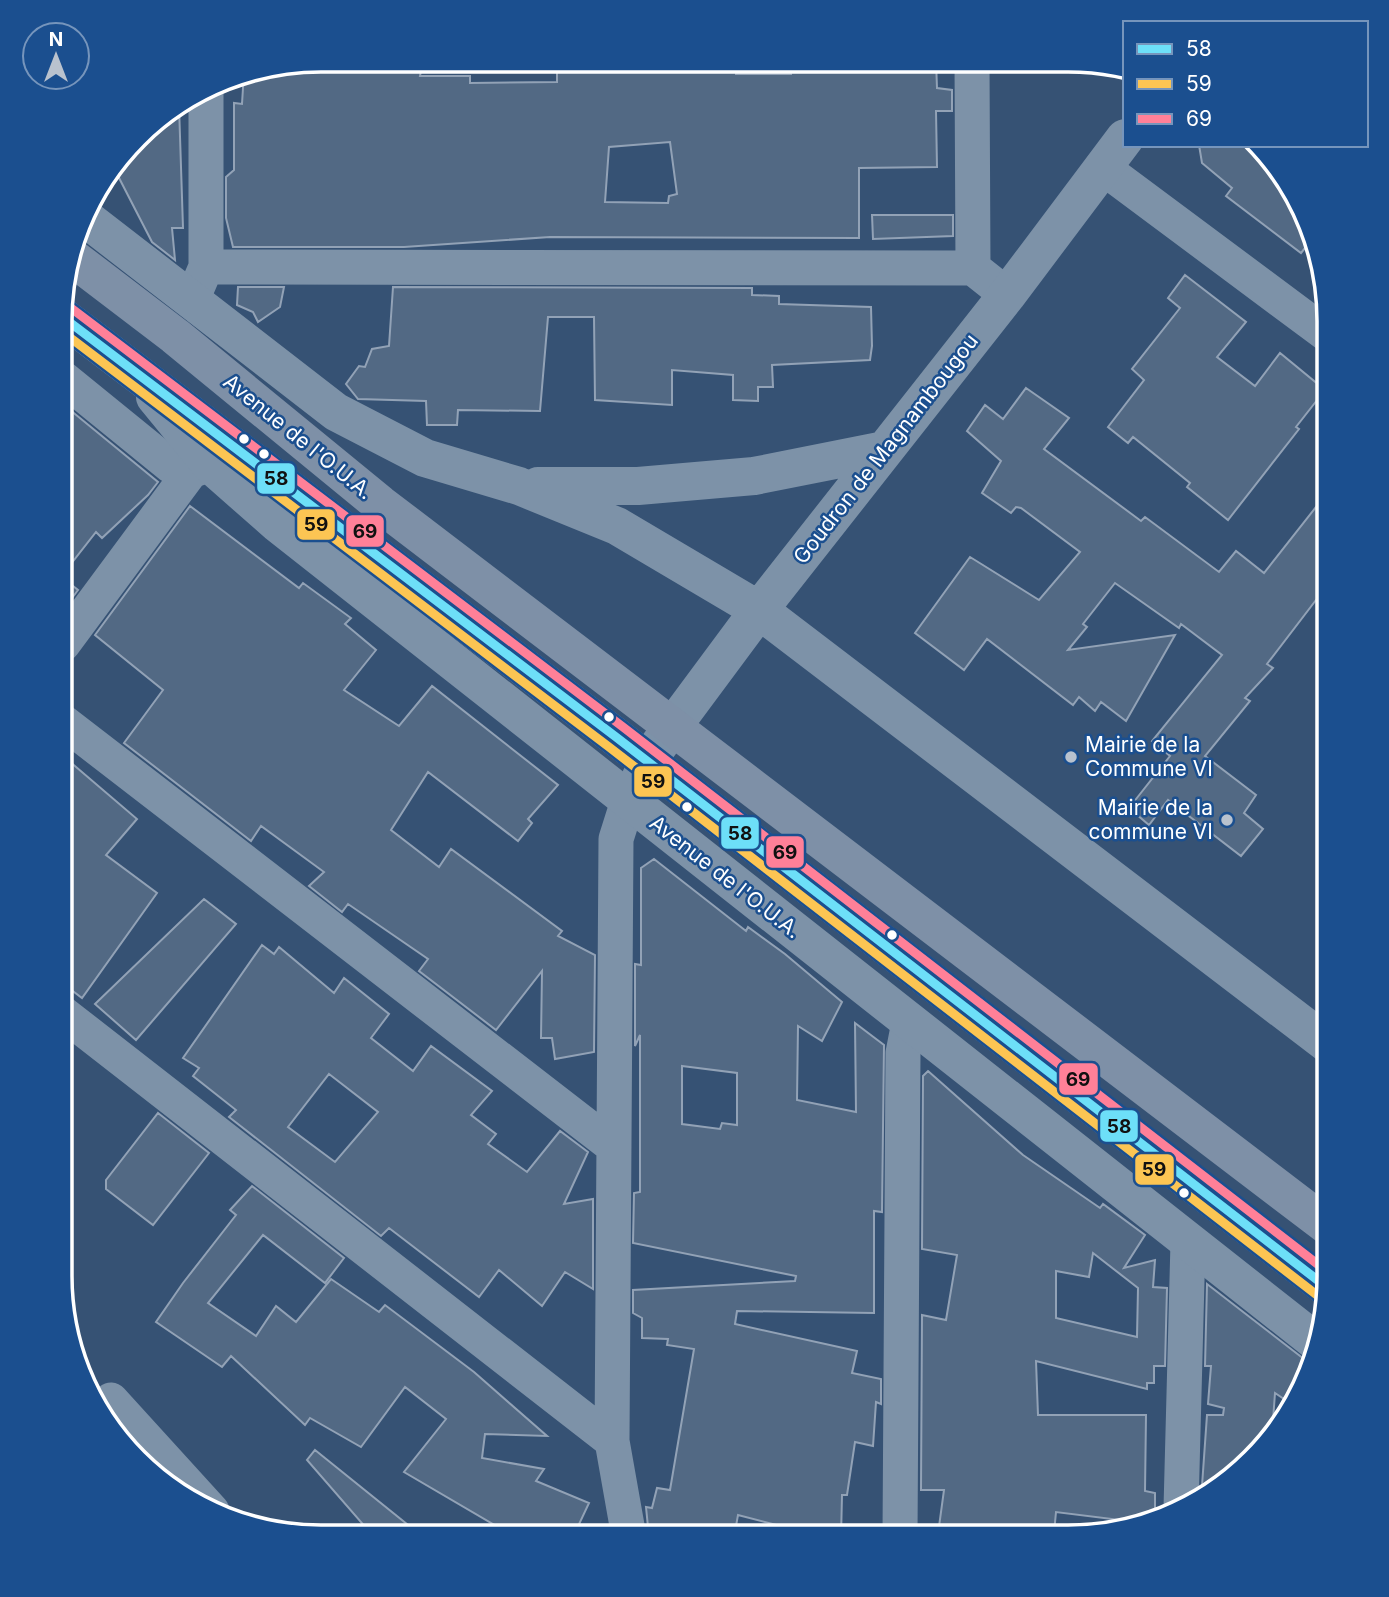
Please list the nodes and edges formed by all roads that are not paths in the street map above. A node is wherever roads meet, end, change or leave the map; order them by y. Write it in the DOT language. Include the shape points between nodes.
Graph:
graph roads {
  1 [pos="972,72"];
  2 [pos="206,100"];
  3 [pos="1114,152"];
  4 [pos="92,223"];
  5 [pos="79,263"];
  6 [pos="206,267"];
  7 [pos="973,268"];
  8 [pos="1007,295"];
  9 [pos="191,302"];
  10 [pos="72,324"];
  11 [pos="1317,326"];
  12 [pos="175,337"];
  13 [pos="134,372"];
  14 [pos="72,386"];
  15 [pos="885,450"];
  16 [pos="201,467"];
  17 [pos="519,486"];
  18 [pos="759,610"];
  19 [pos="72,632"];
  20 [pos="672,727"];
  21 [pos="72,729"];
  22 [pos="647,761"];
  23 [pos="628,801"];
  24 [pos="72,1021"];
  25 [pos="909,1022"];
  26 [pos="1317,1036"];
  27 [pos="614,1147"];
  28 [pos="1317,1218"];
  29 [pos="1188,1242"];
  30 [pos="1317,1280"];
  31 [pos="1310,1337"];
  32 [pos="111,1400"];
  33 [pos="612,1441"];
  34 [pos="193,1490"];
  35 [pos="1181,1498"];
  36 [pos="627,1525"];
  37 [pos="900,1525"];
  1 -- 7 [label="street"];
  2 -- 6 [label="street"];
  3 -- 8 [label="street, Goudron de Magnambougou"];
  3 -- 11 [label="street"];
  4 -- 9 [label="street, Avenue de l'O.U.A."];
  5 -- 12 [label="highway, Avenue de l'O.U.A."];
  6 -- 7 [label="street"];
  6 -- 9 [label="street"];
  7 -- 8 [label="street"];
  8 -- 15 [label="street, Goudron de Magnambougou"];
  9 -- 12 [label="street"];
  9 -- 17 [label="street, Avenue de l'O.U.A." via="336,412 425,458"];
  10 -- 13 [label="highway, Avenue de l'O.U.A."];
  12 -- 20 [label="highway, Avenue de l'O.U.A." via="380,504"];
  13 -- 16 [label="street"];
  13 -- 22 [label="highway, Avenue de l'O.U.A."];
  14 -- 16 [label="street, Avenue de l'O.U.A." via="171,466"];
  15 -- 17 [label="street" via="754,476 638,486"];
  15 -- 18 [label="street, Goudron de Magnambougou"];
  16 -- 19 [label="street"];
  16 -- 23 [label="street, Avenue de l'O.U.A."];
  17 -- 18 [label="street, Avenue de l'O.U.A." via="617,526"];
  18 -- 20 [label="street, Goudron de Magnambougou"];
  18 -- 26 [label="street, Avenue de l'O.U.A."];
  20 -- 22 [label="street, Goudron de Magnambougou"];
  20 -- 28 [label="highway, Avenue de l'O.U.A."];
  21 -- 27 [label="street"];
  22 -- 23 [label="street"];
  22 -- 30 [label="highway, Avenue de l'O.U.A."];
  23 -- 25 [label="street, Avenue de l'O.U.A."];
  23 -- 27 [label="street" via="616,839"];
  24 -- 33 [label="street"];
  25 -- 29 [label="street, Avenue de l'O.U.A."];
  25 -- 37 [label="street" via="903,1053"];
  27 -- 33 [label="street"];
  29 -- 31 [label="street, Avenue de l'O.U.A."];
  29 -- 35 [label="street"];
  32 -- 34 [label="street"];
  33 -- 36 [label="street"];
}
